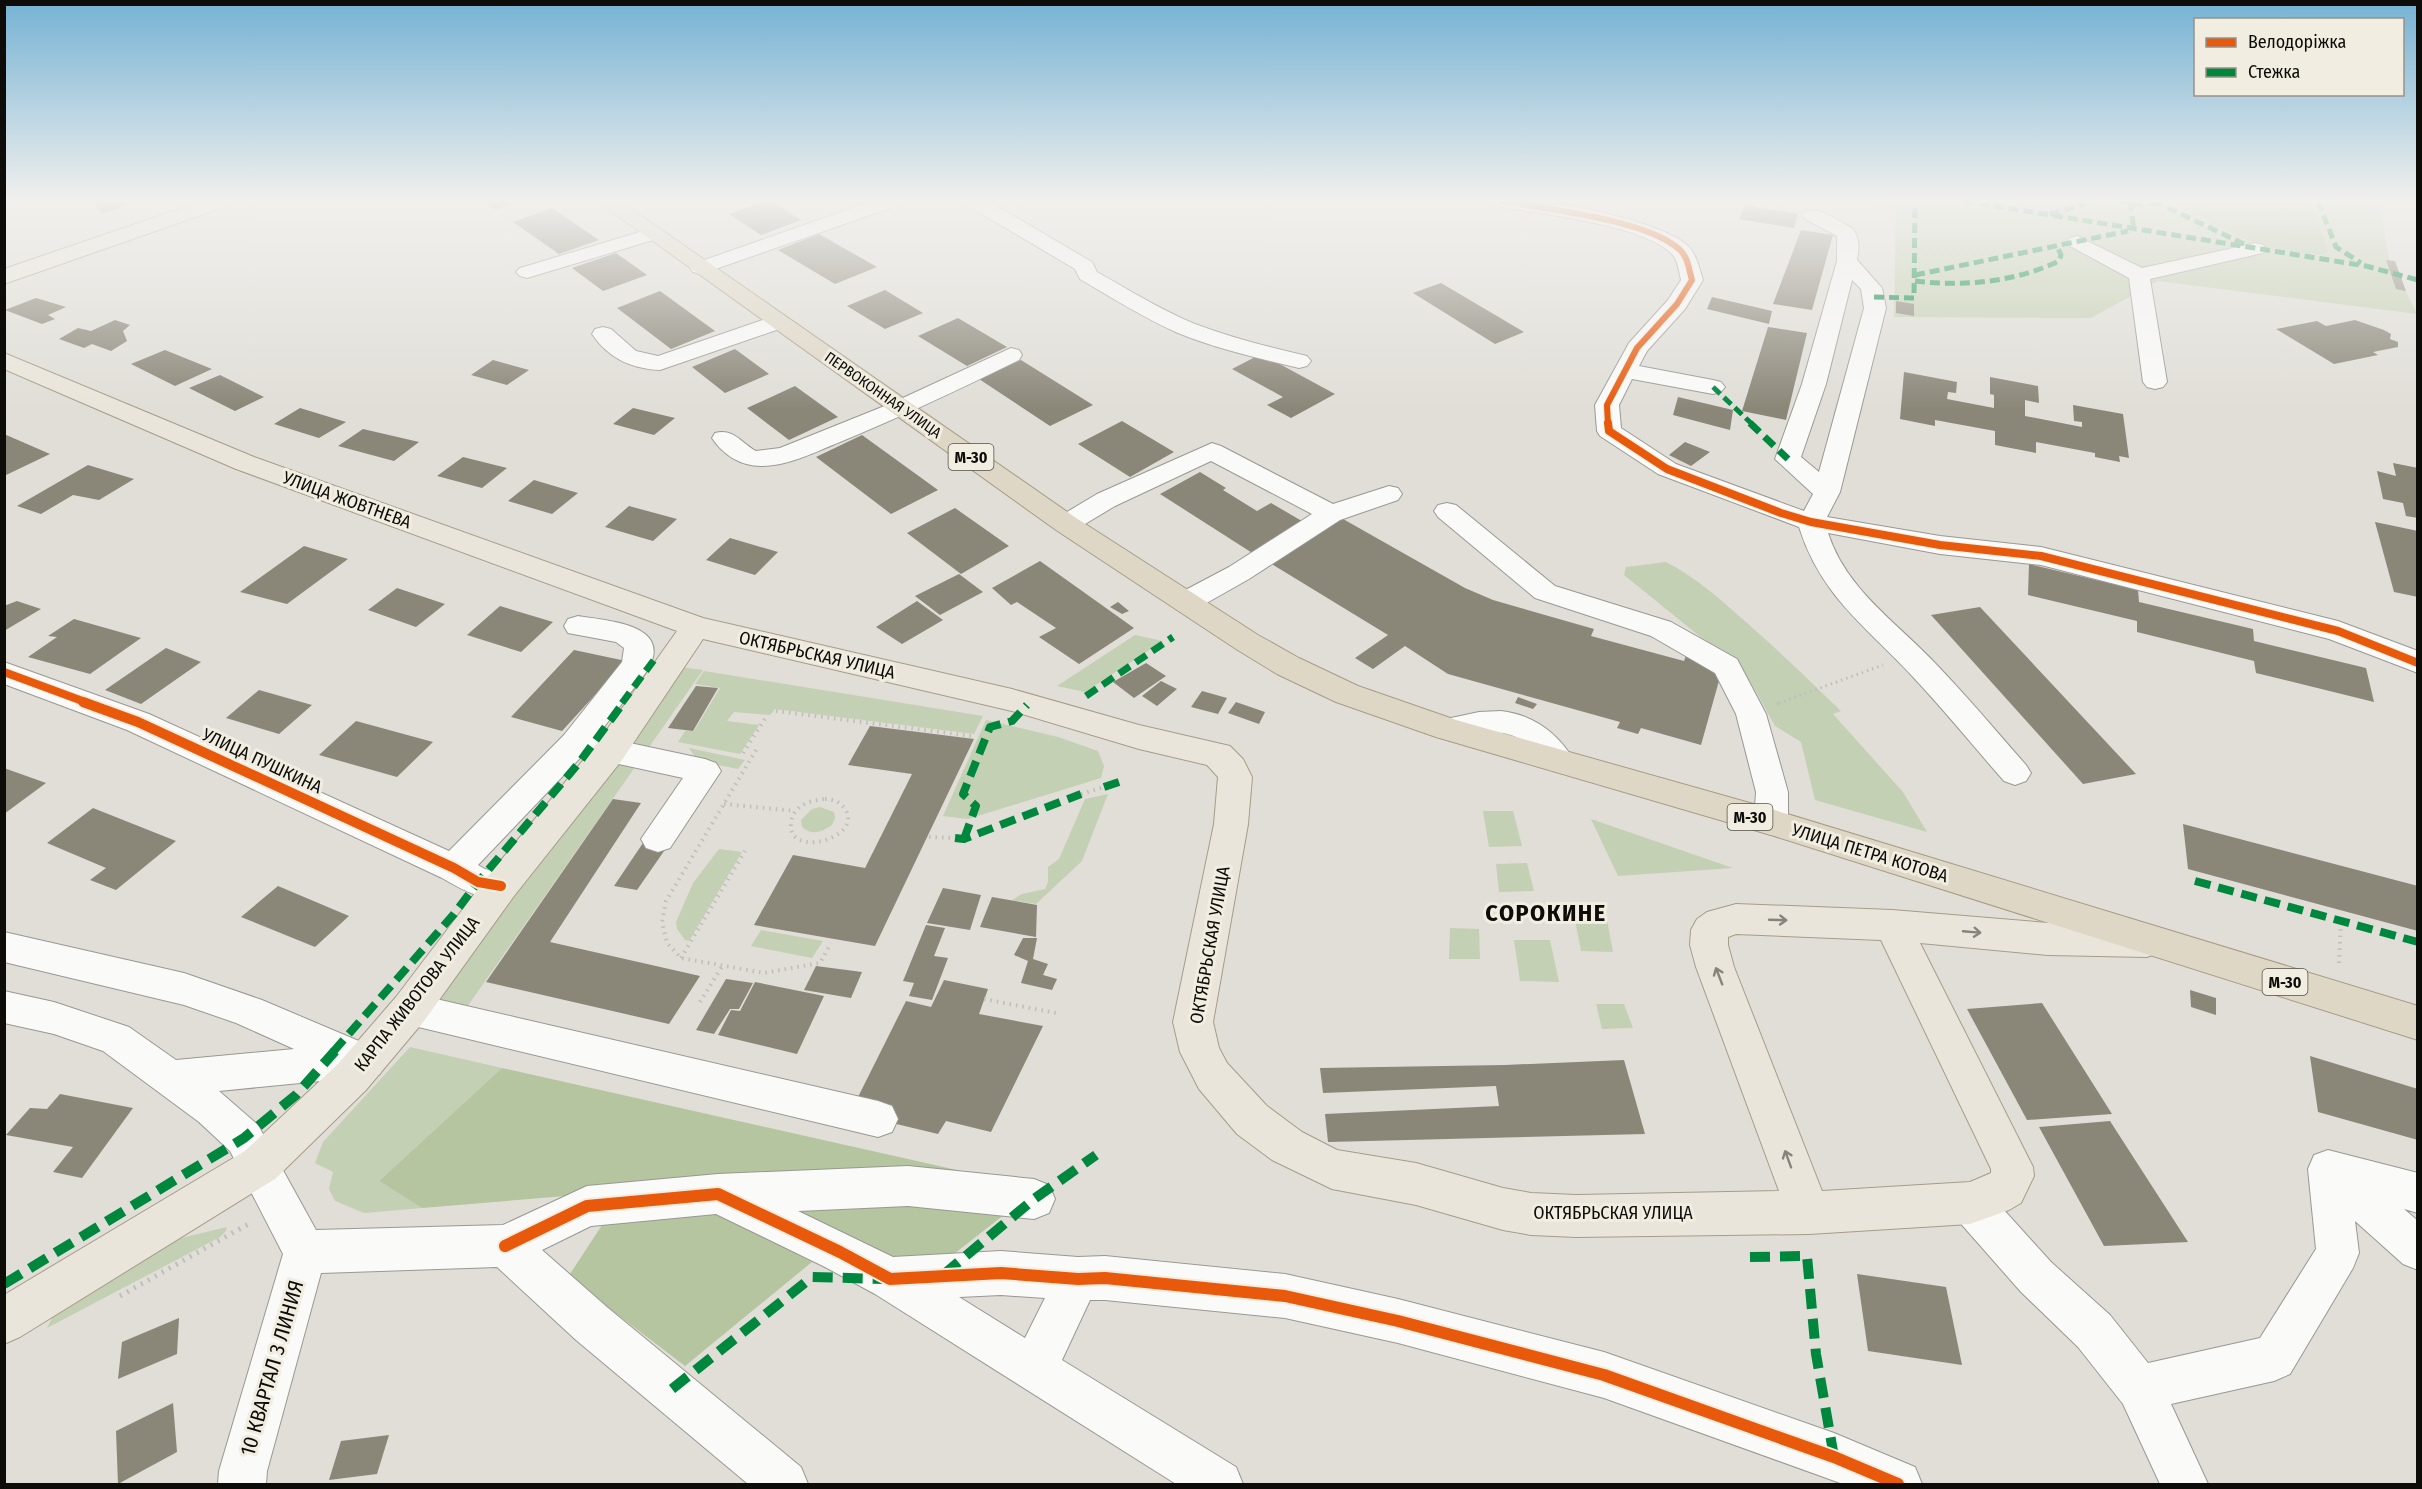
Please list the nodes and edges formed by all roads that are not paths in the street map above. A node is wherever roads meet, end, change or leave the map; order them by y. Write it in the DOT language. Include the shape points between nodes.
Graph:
graph roads {
  1 [pos="23,270"];
  2 [pos="532,270"];
  3 [pos="704,270"];
  4 [pos="1086,270"];
  5 [pos="1688,270"];
  6 [pos="1844,270"];
  7 [pos="1855,270"];
  8 [pos="2131,270"];
  9 [pos="2159,270"];
  10 [pos="527,272"];
  11 [pos="2139,275"];
  12 [pos="4,277"];
  13 [pos="777,322"];
  14 [pos="603,334"];
  15 [pos="1011,355"];
  16 [pos="4,360"];
  17 [pos="1299,361"];
  18 [pos="1627,371"];
  19 [pos="2155,382"];
  20 [pos="1713,387"];
  21 [pos="901,408"];
  22 [pos="724,438"];
  23 [pos="1827,492"];
  24 [pos="1389,494"];
  25 [pos="1448,511"];
  26 [pos="1331,514"];
  27 [pos="1811,522"];
  28 [pos="1066,524"];
  29 [pos="1186,603"];
  30 [pos="578,626"];
  31 [pos="696,627"];
  32 [pos="2418,663"];
  33 [pos="4,672"];
  34 [pos="1347,694"];
  35 [pos="592,747"];
  36 [pos="2015,773"];
  37 [pos="1771,822"];
  38 [pos="658,839"];
  39 [pos="454,868"];
  40 [pos="501,886"];
  41 [pos="1892,925"];
  42 [pos="2152,941"];
  43 [pos="4,947"];
  44 [pos="4,1007"];
  45 [pos="410,1009"];
  46 [pos="2418,1023"];
  47 [pos="359,1069"];
  48 [pos="170,1078"];
  49 [pos="878,1119"];
  50 [pos="260,1165"];
  51 [pos="2328,1169"];
  52 [pos="2418,1193"];
  53 [pos="718,1194"];
  54 [pos="1034,1199"];
  55 [pos="1970,1203"];
  56 [pos="1809,1213"];
  57 [pos="505,1246"];
  58 [pos="2418,1249"];
  59 [pos="305,1252"];
  60 [pos="1078,1279"];
  61 [pos="890,1280"];
  62 [pos="4,1321"];
  63 [pos="1035,1368"];
  64 [pos="2139,1388"];
  65 [pos="242,1485"];
  66 [pos="784,1485"];
  67 [pos="1219,1485"];
  68 [pos="1898,1485"];
  69 [pos="2184,1485"];
  1 -- 12 [label="main road"];
  2 -- 10 [label="street"];
  3 -- 13 [label="highway, ПЕРВОКОННАЯ УЛИЦА / М-30"];
  4 -- 17 [label="street" via="1087,275 1157,315 1241,347"];
  5 -- 18 [label="street" via="1692,280 1677,304 1637,348"];
  6 -- 23 [label="street" via="1814,384 1788,459"];
  7 -- 23 [label="street" via="1871,288 1875,308"];
  8 -- 11 [label="street"];
  9 -- 11 [label="street"];
  11 -- 19 [label="street"];
  13 -- 14 [label="street" via="660,363 644,363 624,355"];
  13 -- 21 [label="highway, ПЕРВОКОННАЯ УЛИЦА / М-30"];
  15 -- 21 [label="street"];
  16 -- 31 [label="main road, УЛИЦА ЖОВТНЕВА" via="245,462"];
  18 -- 20 [label="street"];
  18 -- 27 [label="street" via="1607,405 1609,431 1667,469"];
  21 -- 22 [label="street" via="770,459 750,459"];
  21 -- 28 [label="highway, ПЕРВОКОННАЯ УЛИЦА / М-30"];
  23 -- 27 [label="street"];
  24 -- 26 [label="street"];
  25 -- 37 [label="street" via="1545,592 1661,629 1726,666 1751,714 1772,792"];
  26 -- 28 [label="street" via="1212,451 1106,500"];
  26 -- 29 [label="street"];
  27 -- 32 [label="street" via="1940,545 2042,556 2338,631"];
  27 -- 36 [label="street" via="1828,567 1845,594 1910,655"];
  28 -- 29 [label="highway, ПЕРВОКОННАЯ УЛИЦА / М-30"];
  29 -- 34 [label="highway, ПЕРВОКОННАЯ УЛИЦА / М-30" via="1288,666"];
  30 -- 35 [label="street" via="625,634 639,645 636,664"];
  31 -- 35 [label="main road, КАРПА ЖИВОТОВА УЛИЦА"];
  31 -- 56 [label="main road, ОКТЯБРЬСКАЯ УЛИЦА" via="1012,700 1218,755 1226,761 1235,777 1231,824 1193,1022 1200,1052 1213,1076 1251,1120 1287,1146 1332,1169 1416,1184 1531,1214"];
  33 -- 39 [label="street, УЛИЦА ПУШКИНА" via="138,722"];
  34 -- 37 [label="highway, УЛИЦА ПЕТРА КОТОВА / М-30" via="1448,729"];
  35 -- 38 [label="street" via="705,771"];
  35 -- 39 [label="street"];
  35 -- 40 [label="main road, КАРПА ЖИВОТОВА УЛИЦА"];
  37 -- 42 [label="highway, УЛИЦА ПЕТРА КОТОВА / М-30"];
  39 -- 40 [label="street, УЛИЦА ПУШКИНА" via="478,882"];
  40 -- 45 [label="main road, КАРПА ЖИВОТОВА УЛИЦА"];
  41 -- 42 [label="main road, one-way" via="2048,939"];
  41 -- 55 [label="main road, ОКТЯБРЬСКАЯ УЛИЦА" via="2013,1167 2006,1188"];
  56 -- 41 [label="main road, one-way" via="1715,967 1710,930 1736,919"];
  42 -- 46 [label="highway, М-30"];
  43 -- 47 [label="street" via="125,972 210,997"];
  44 -- 48 [label="street" via="54,1018 116,1040"];
  45 -- 47 [label="main road, КАРПА ЖИВОТОВА УЛИЦА"];
  45 -- 49 [label="street"];
  47 -- 48 [label="street" via="324,1063"];
  47 -- 50 [label="main road, КАРПА ЖИВОТОВА УЛИЦА"];
  48 -- 50 [label="street" via="213,1109 244,1138"];
  50 -- 59 [label="street"];
  50 -- 62 [label="main road, КАРПА ЖИВОТОВА УЛИЦА"];
  51 -- 52 [label="street"];
  51 -- 58 [label="street"];
  51 -- 64 [label="street" via="2338,1253 2274,1358"];
  53 -- 54 [label="street" via="908,1186"];
  53 -- 57 [label="street" via="587,1206"];
  53 -- 61 [label="street"];
  55 -- 56 [label="main road, ОКТЯБРЬСКАЯ УЛИЦА"];
  55 -- 64 [label="street" via="2037,1277 2094,1331"];
  57 -- 59 [label="street"];
  57 -- 66 [label="street"];
  59 -- 65 [label="street, 10 КВАРТАЛ 3 ЛИНИЯ"];
  60 -- 61 [label="street" via="1001,1273"];
  60 -- 63 [label="street"];
  60 -- 68 [label="street" via="1105,1278 1285,1296 1398,1321 1604,1375 1834,1457"];
  61 -- 63 [label="street"];
  63 -- 67 [label="street"];
  64 -- 69 [label="street"];
}
